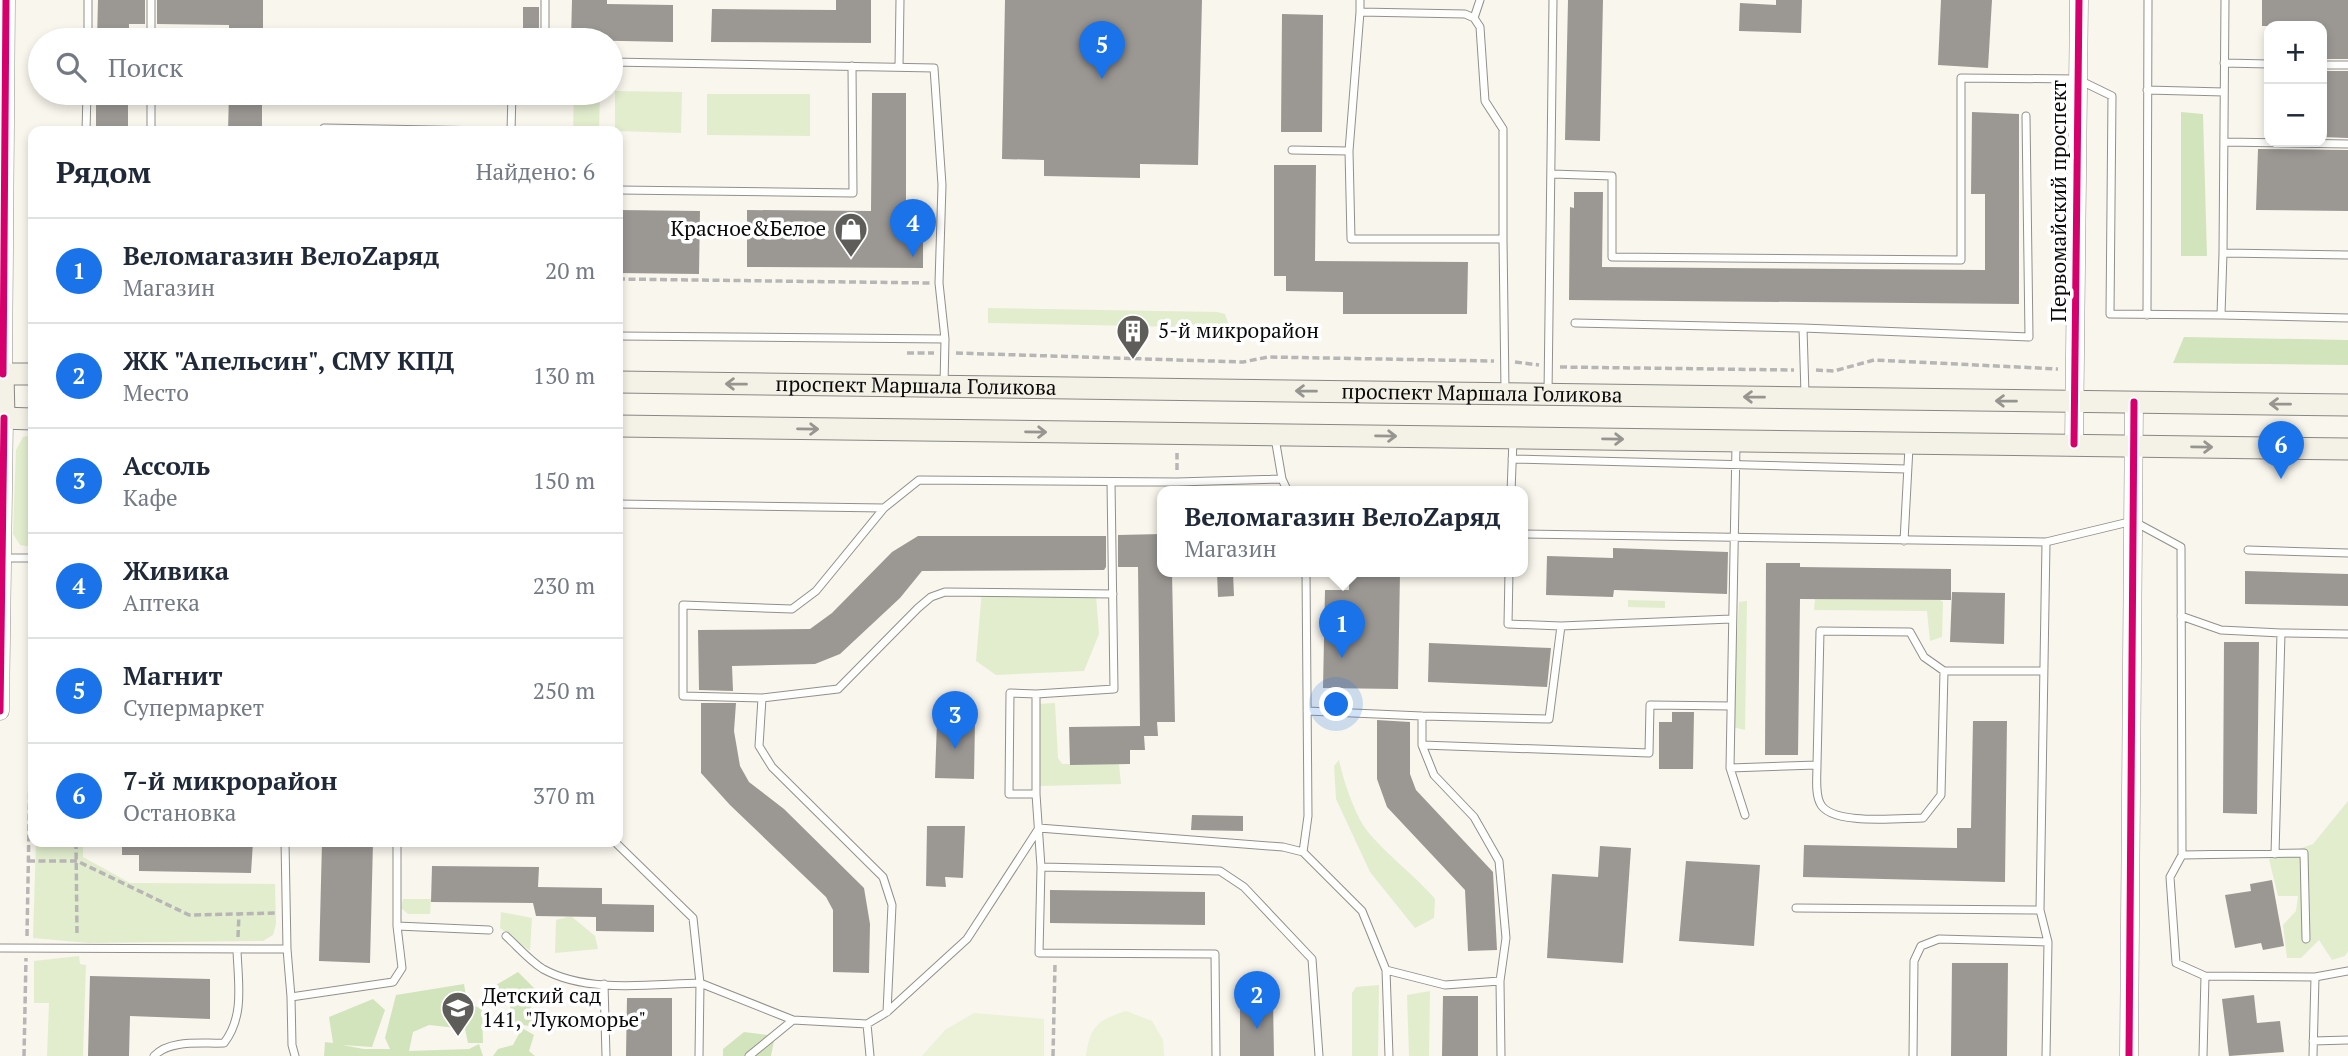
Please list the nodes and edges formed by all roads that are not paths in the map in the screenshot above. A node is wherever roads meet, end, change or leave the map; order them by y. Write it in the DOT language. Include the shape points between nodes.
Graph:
graph roads {
  1 [pos="6,0"];
  2 [pos="88,0"];
  3 [pos="151,0"];
  4 [pos="545,0"];
  5 [pos="900,0"];
  6 [pos="1360,0"];
  7 [pos="1480,0"];
  8 [pos="1553,0"];
  9 [pos="2079,0"];
  10 [pos="2148,0"];
  11 [pos="2225,0"];
  12 [pos="1360,12"];
  13 [pos="1474,18"];
  14 [pos="88,28"];
  15 [pos="151,28"];
  16 [pos="545,28"];
  17 [pos="623,62"];
  18 [pos="2224,63"];
  19 [pos="2264,64"];
  20 [pos="2327,65"];
  21 [pos="2348,65"];
  22 [pos="852,66"];
  23 [pos="899,68"];
  24 [pos="2077,79"];
  25 [pos="2147,90"];
  26 [pos="2224,92"];
  27 [pos="87,105"];
  28 [pos="151,105"];
  29 [pos="512,105"];
  30 [pos="2026,116"];
  31 [pos="86,126"];
  32 [pos="151,126"];
  33 [pos="511,126"];
  34 [pos="3,128"];
  35 [pos="2224,142"];
  36 [pos="2348,144"];
  37 [pos="1292,150"];
  38 [pos="1349,151"];
  39 [pos="1552,174"];
  40 [pos="623,190"];
  41 [pos="1503,239"];
  42 [pos="2223,253"];
  43 [pos="2348,255"];
  44 [pos="2147,314"];
  45 [pos="2221,315"];
  46 [pos="2348,318"];
  47 [pos="1575,323"];
  48 [pos="1803,328"];
  49 [pos="623,335"];
  50 [pos="945,339"];
  51 [pos="2,374"];
  52 [pos="28,374"];
  53 [pos="623,382"];
  54 [pos="943,386"];
  55 [pos="1505,394"];
  56 [pos="1548,394"];
  57 [pos="1805,398"];
  58 [pos="2074,402"];
  59 [pos="2134,402"];
  60 [pos="2348,405"];
  61 [pos="2,418"];
  62 [pos="28,419"];
  63 [pos="623,426"];
  64 [pos="1274,435"];
  65 [pos="1513,438"];
  66 [pos="1736,441"];
  67 [pos="1909,443"];
  68 [pos="2074,444"];
  69 [pos="2133,446"];
  70 [pos="2348,449"];
  71 [pos="1512,459"];
  72 [pos="1735,462"];
  73 [pos="1908,469"];
  74 [pos="1282,479"];
  75 [pos="1111,482"];
  76 [pos="1285,486"];
  77 [pos="1511,486"];
  78 [pos="623,504"];
  79 [pos="884,508"];
  80 [pos="2133,521"];
  81 [pos="1528,534"];
  82 [pos="1734,539"];
  83 [pos="1905,541"];
  84 [pos="2046,542"];
  85 [pos="2248,550"];
  86 [pos="2348,553"];
  87 [pos="2,558"];
  88 [pos="28,558"];
  89 [pos="1306,577"];
  90 [pos="1509,577"];
  91 [pos="1113,594"];
  92 [pos="2181,617"];
  93 [pos="1731,619"];
  94 [pos="1561,626"];
  95 [pos="2281,633"];
  96 [pos="2348,634"];
  97 [pos="1944,671"];
  98 [pos="2043,671"];
  99 [pos="1036,694"];
  100 [pos="762,698"];
  101 [pos="1731,706"];
  102 [pos="0,711"];
  103 [pos="1307,711"];
  104 [pos="1422,716"];
  105 [pos="1422,745"];
  106 [pos="1817,765"];
  107 [pos="1730,768"];
  108 [pos="1036,794"];
  109 [pos="1745,815"];
  110 [pos="1039,828"];
  111 [pos="285,847"];
  112 [pos="397,847"];
  113 [pos="620,847"];
  114 [pos="1303,852"];
  115 [pos="2275,854"];
  116 [pos="2182,855"];
  117 [pos="1041,867"];
  118 [pos="1796,908"];
  119 [pos="2040,910"];
  120 [pos="397,926"];
  121 [pos="489,930"];
  122 [pos="506,936"];
  123 [pos="2306,939"];
  124 [pos="2048,942"];
  125 [pos="0,948"];
  126 [pos="287,949"];
  127 [pos="237,950"];
  128 [pos="1386,970"];
  129 [pos="2348,971"];
  130 [pos="2205,976"];
  131 [pos="2315,977"];
  132 [pos="1500,981"];
  133 [pos="699,983"];
  134 [pos="604,984"];
  135 [pos="291,998"];
  136 [pos="887,1012"];
  137 [pos="793,1020"];
  138 [pos="867,1024"];
  139 [pos="2348,1040"];
  140 [pos="2314,1041"];
  141 [pos="154,1056"];
  142 [pos="295,1056"];
  143 [pos="606,1056"];
  144 [pos="699,1056"];
  145 [pos="748,1056"];
  146 [pos="870,1056"];
  147 [pos="1216,1056"];
  148 [pos="1319,1056"];
  149 [pos="1389,1056"];
  150 [pos="1501,1056"];
  151 [pos="1913,1056"];
  152 [pos="2046,1056"];
  153 [pos="2130,1056"];
  154 [pos="2203,1056"];
  155 [pos="2313,1056"];
  1 -- 34 [label="street"];
  2 -- 14 [label="lane"];
  3 -- 15 [label="lane"];
  4 -- 16 [label="lane"];
  5 -- 23 [label="lane"];
  6 -- 12 [label="lane"];
  7 -- 13 [label="lane"];
  8 -- 39 [label="lane"];
  9 -- 24 [label="street, Первомайский проспект"];
  10 -- 25 [label="lane"];
  11 -- 18 [label="lane"];
  12 -- 13 [label="lane"];
  12 -- 38 [label="lane"];
  13 -- 41 [label="lane" via="1480,27 1485,101 1503,129"];
  17 -- 22 [label="lane"];
  18 -- 19 [label="lane"];
  18 -- 26 [label="lane"];
  20 -- 21 [label="lane"];
  22 -- 23 [label="lane"];
  22 -- 40 [label="lane" via="853,193"];
  23 -- 50 [label="lane" via="934,68 942,185 939,283"];
  24 -- 39 [label="lane" via="1961,78 1961,260 1612,257 1612,176"];
  24 -- 44 [label="lane" via="2112,96 2110,314"];
  24 -- 58 [label="street, Первомайский проспект"];
  25 -- 26 [label="lane"];
  25 -- 44 [label="lane"];
  26 -- 35 [label="lane"];
  27 -- 31 [label="lane"];
  28 -- 32 [label="lane"];
  29 -- 33 [label="lane"];
  30 -- 48 [label="lane" via="2029,337"];
  34 -- 51 [label="street"];
  35 -- 36 [label="lane"];
  35 -- 42 [label="lane"];
  37 -- 38 [label="lane"];
  38 -- 41 [label="lane" via="1351,239"];
  39 -- 56 [label="lane"];
  41 -- 55 [label="lane"];
  42 -- 43 [label="lane"];
  42 -- 45 [label="lane"];
  44 -- 45 [label="lane"];
  45 -- 46 [label="lane"];
  47 -- 48 [label="lane"];
  48 -- 57 [label="lane"];
  49 -- 50 [label="lane"];
  50 -- 54 [label="lane"];
  51 -- 52 [label="main road"];
  51 -- 61 [label="main road"];
  54 -- 53 [label="main road, проспект Маршала Голикова, one-way"];
  55 -- 54 [label="main road, проспект Маршала Голикова, one-way"];
  55 -- 56 [label="main road, проспект Маршала Голикова"];
  57 -- 56 [label="main road, проспект Маршала Голикова, one-way"];
  58 -- 57 [label="main road, проспект Маршала Голикова, one-way"];
  58 -- 59 [label="main road, проспект Маршала Голикова"];
  58 -- 68 [label="street, Первомайский проспект"];
  60 -- 59 [label="main road, проспект Маршала Голикова, one-way"];
  59 -- 69 [label="street"];
  61 -- 62 [label="main road"];
  61 -- 87 [label="street"];
  63 -- 64 [label="main road, проспект Маршала Голикова, one-way"];
  64 -- 65 [label="main road, проспект Маршала Голикова, one-way"];
  64 -- 74 [label="lane"];
  65 -- 66 [label="main road, проспект Маршала Голикова, one-way"];
  65 -- 71 [label="lane"];
  66 -- 67 [label="main road, проспект Маршала Голикова"];
  66 -- 72 [label="lane"];
  67 -- 68 [label="main road, проспект Маршала Голикова"];
  67 -- 73 [label="lane"];
  68 -- 69 [label="main road, проспект Маршала Голикова"];
  69 -- 70 [label="main road, проспект Маршала Голикова, one-way"];
  69 -- 80 [label="street"];
  71 -- 72 [label="lane"];
  71 -- 77 [label="lane"];
  72 -- 73 [label="lane"];
  72 -- 82 [label="lane"];
  73 -- 83 [label="lane"];
  74 -- 75 [label="lane"];
  74 -- 76 [label="lane"];
  75 -- 79 [label="lane" via="919,480"];
  75 -- 91 [label="lane"];
  78 -- 79 [label="lane"];
  79 -- 100 [label="lane" via="816,591 792,609 683,605 683,696"];
  80 -- 84 [label="lane"];
  80 -- 92 [label="lane" via="2181,547"];
  80 -- 153 [label="street"];
  81 -- 82 [label="lane"];
  82 -- 83 [label="lane"];
  82 -- 93 [label="lane"];
  83 -- 84 [label="lane"];
  84 -- 98 [label="lane"];
  85 -- 86 [label="lane"];
  87 -- 88 [label="lane"];
  87 -- 102 [label="street"];
  89 -- 103 [label="lane"];
  90 -- 94 [label="lane" via="1508,624"];
  91 -- 99 [label="lane" via="1114,689"];
  91 -- 100 [label="lane" via="945,592 918,608 838,690"];
  92 -- 95 [label="lane" via="2221,630"];
  92 -- 116 [label="lane"];
  93 -- 94 [label="lane"];
  93 -- 101 [label="lane"];
  94 -- 104 [label="lane" via="1549,719"];
  95 -- 96 [label="lane"];
  95 -- 115 [label="lane"];
  97 -- 98 [label="lane"];
  97 -- 106 [label="lane" via="1924,657 1910,632 1821,631"];
  97 -- 106 [label="lane" via="1941,795 1923,817 1838,818 1824,812 1818,800"];
  98 -- 119 [label="lane"];
  99 -- 108 [label="lane"];
  99 -- 108 [label="lane" via="1010,694 1009,794"];
  100 -- 136 [label="lane" via="760,746 772,767 883,877 892,905"];
  101 -- 105 [label="lane" via="1650,705 1648,753"];
  101 -- 107 [label="lane"];
  103 -- 104 [label="lane"];
  103 -- 114 [label="lane" via="1308,816"];
  104 -- 105 [label="lane"];
  105 -- 132 [label="lane" via="1434,775 1474,817 1499,861 1506,938"];
  106 -- 107 [label="lane"];
  107 -- 109 [label="lane"];
  108 -- 110 [label="lane"];
  110 -- 114 [label="lane"];
  110 -- 117 [label="lane"];
  110 -- 136 [label="lane" via="967,939"];
  111 -- 126 [label="lane"];
  112 -- 120 [label="lane"];
  113 -- 133 [label="lane" via="694,918"];
  114 -- 128 [label="lane" via="1362,911"];
  115 -- 116 [label="lane"];
  115 -- 123 [label="lane" via="2304,853"];
  116 -- 130 [label="lane" via="2170,877 2176,963"];
  117 -- 147 [label="lane" via="1039,953 1214,954"];
  117 -- 148 [label="lane" via="1220,871 1244,887 1312,959"];
  118 -- 119 [label="lane"];
  119 -- 124 [label="lane"];
  120 -- 121 [label="lane"];
  120 -- 135 [label="lane" via="402,968 393,982"];
  122 -- 134 [label="lane" via="543,969"];
  124 -- 151 [label="lane" via="1939,939 1921,946 1914,961"];
  124 -- 152 [label="lane"];
  125 -- 127 [label="lane"];
  126 -- 127 [label="lane"];
  126 -- 135 [label="lane"];
  127 -- 141 [label="lane" via="239,1008 234,1030 224,1043 174,1045"];
  128 -- 132 [label="lane" via="1445,985"];
  128 -- 149 [label="lane"];
  129 -- 131 [label="lane"];
  130 -- 131 [label="lane"];
  130 -- 154 [label="lane"];
  131 -- 140 [label="lane"];
  132 -- 150 [label="lane"];
  133 -- 134 [label="lane"];
  133 -- 137 [label="lane"];
  133 -- 144 [label="lane"];
  134 -- 143 [label="lane"];
  135 -- 142 [label="lane"];
  136 -- 138 [label="lane"];
  137 -- 138 [label="lane"];
  137 -- 145 [label="lane"];
  138 -- 146 [label="lane"];
  139 -- 140 [label="lane"];
  140 -- 155 [label="lane"];
}
